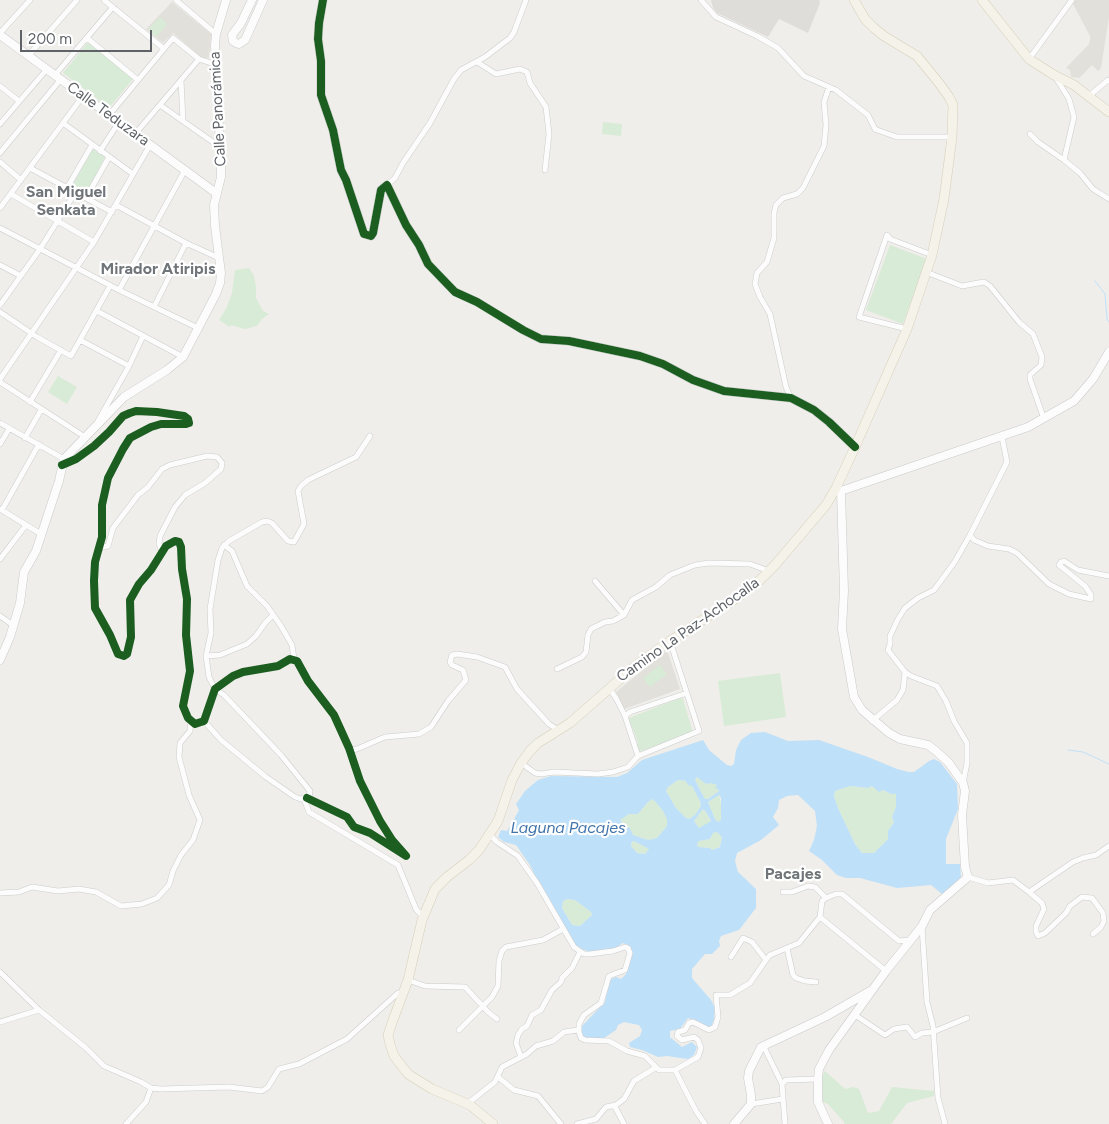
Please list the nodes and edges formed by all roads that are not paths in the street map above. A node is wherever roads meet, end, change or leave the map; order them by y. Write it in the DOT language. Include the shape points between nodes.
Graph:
graph roads {
  1 [pos="77,0"];
  2 [pos="104,0"];
  3 [pos="176,0"];
  4 [pos="226,0"];
  5 [pos="252,0"];
  6 [pos="263,0"];
  7 [pos="323,0"];
  8 [pos="526,0"];
  9 [pos="701,0"];
  10 [pos="854,0"];
  11 [pos="982,0"];
  12 [pos="1072,0"];
  13 [pos="27,1"];
  14 [pos="113,7"];
  15 [pos="0,34"];
  16 [pos="216,34"];
  17 [pos="87,38"];
  18 [pos="163,48"];
  19 [pos="28,56"];
  20 [pos="199,59"];
  21 [pos="1029,60"];
  22 [pos="477,62"];
  23 [pos="214,64"];
  24 [pos="46,69"];
  25 [pos="1054,75"];
  26 [pos="58,77"];
  27 [pos="138,80"];
  28 [pos="181,80"];
  29 [pos="1109,81"];
  30 [pos="0,86"];
  31 [pos="829,87"];
  32 [pos="83,96"];
  33 [pos="1089,96"];
  34 [pos="19,101"];
  35 [pos="160,105"];
  36 [pos="1109,112"];
  37 [pos="109,115"];
  38 [pos="182,121"];
  39 [pos="119,122"];
  40 [pos="63,123"];
  41 [pos="0,124"];
  42 [pos="135,134"];
  43 [pos="1030,134"];
  44 [pos="952,137"];
  45 [pos="150,145"];
  46 [pos="92,146"];
  47 [pos="220,147"];
  48 [pos="100,151"];
  49 [pos="0,153"];
  50 [pos="108,157"];
  51 [pos="1064,160"];
  52 [pos="0,162"];
  53 [pos="30,168"];
  54 [pos="185,170"];
  55 [pos="545,170"];
  56 [pos="134,174"];
  57 [pos="21,180"];
  58 [pos="387,185"];
  59 [pos="67,188"];
  60 [pos="75,193"];
  61 [pos="216,193"];
  62 [pos="11,194"];
  63 [pos="86,198"];
  64 [pos="1109,199"];
  65 [pos="116,205"];
  66 [pos="0,208"];
  67 [pos="112,212"];
  68 [pos="58,220"];
  69 [pos="154,225"];
  70 [pos="0,228"];
  71 [pos="94,242"];
  72 [pos="186,243"];
  73 [pos="40,250"];
  74 [pos="932,255"];
  75 [pos="219,258"];
  76 [pos="0,265"];
  77 [pos="76,268"];
  78 [pos="926,272"];
  79 [pos="20,276"];
  80 [pos="110,286"];
  81 [pos="119,290"];
  82 [pos="0,305"];
  83 [pos="154,307"];
  84 [pos="97,310"];
  85 [pos="0,312"];
  86 [pos="198,328"];
  87 [pos="907,329"];
  88 [pos="31,333"];
  89 [pos="143,336"];
  90 [pos="80,340"];
  91 [pos="61,350"];
  92 [pos="1109,352"];
  93 [pos="183,357"];
  94 [pos="129,366"];
  95 [pos="0,380"];
  96 [pos="791,398"];
  97 [pos="30,402"];
  98 [pos="41,410"];
  99 [pos="1044,419"];
  100 [pos="0,423"];
  101 [pos="9,429"];
  102 [pos="93,430"];
  103 [pos="370,436"];
  104 [pos="1002,437"];
  105 [pos="25,438"];
  106 [pos="85,438"];
  107 [pos="0,444"];
  108 [pos="39,444"];
  109 [pos="855,447"];
  110 [pos="63,462"];
  111 [pos="839,489"];
  112 [pos="1,509"];
  113 [pos="26,525"];
  114 [pos="41,534"];
  115 [pos="970,535"];
  116 [pos="224,545"];
  117 [pos="99,548"];
  118 [pos="162,551"];
  119 [pos="0,559"];
  120 [pos="769,572"];
  121 [pos="1109,576"];
  122 [pos="595,581"];
  123 [pos="274,615"];
  124 [pos="624,615"];
  125 [pos="0,616"];
  126 [pos="13,625"];
  127 [pos="670,641"];
  128 [pos="206,656"];
  129 [pos="294,659"];
  130 [pos="0,660"];
  131 [pos="557,668"];
  132 [pos="905,672"];
  133 [pos="608,687"];
  134 [pos="215,689"];
  135 [pos="687,692"];
  136 [pos="625,716"];
  137 [pos="204,720"];
  138 [pos="872,721"];
  139 [pos="191,722"];
  140 [pos="559,730"];
  141 [pos="349,748"];
  142 [pos="638,756"];
  143 [pos="520,763"];
  144 [pos="963,783"];
  145 [pos="305,798"];
  146 [pos="489,834"];
  147 [pos="1109,846"];
  148 [pos="968,878"];
  149 [pos="782,892"];
  150 [pos="1029,892"];
  151 [pos="0,893"];
  152 [pos="826,898"];
  153 [pos="423,917"];
  154 [pos="820,917"];
  155 [pos="922,926"];
  156 [pos="563,929"];
  157 [pos="1093,934"];
  158 [pos="911,940"];
  159 [pos="787,948"];
  160 [pos="580,952"];
  161 [pos="731,957"];
  162 [pos="766,960"];
  163 [pos="886,971"];
  164 [pos="0,975"];
  165 [pos="408,980"];
  166 [pos="816,982"];
  167 [pos="872,990"];
  168 [pos="404,993"];
  169 [pos="483,1006"];
  170 [pos="39,1010"];
  171 [pos="855,1015"];
  172 [pos="968,1018"];
  173 [pos="497,1019"];
  174 [pos="0,1022"];
  175 [pos="459,1030"];
  176 [pos="578,1030"];
  177 [pos="933,1032"];
  178 [pos="763,1045"];
  179 [pos="521,1057"];
  180 [pos="656,1068"];
  181 [pos="675,1070"];
  182 [pos="498,1077"];
  183 [pos="818,1079"];
  184 [pos="782,1084"];
  185 [pos="151,1088"];
  186 [pos="783,1099"];
  187 [pos="466,1104"];
  188 [pos="751,1104"];
  189 [pos="614,1105"];
  190 [pos="126,1124"];
  191 [pos="493,1124"];
  192 [pos="561,1124"];
  193 [pos="577,1124"];
  194 [pos="624,1124"];
  195 [pos="705,1124"];
  196 [pos="734,1124"];
  197 [pos="785,1124"];
  198 [pos="828,1124"];
  199 [pos="945,1124"];
  1 -- 19 [label="street"];
  2 -- 14 [label="street"];
  3 -- 16 [label="street"];
  4 -- 16 [label="street, Calle Panorámica"];
  5 -- 6 [label="street" via="232,35 236,43 245,40"];
  7 -- 58 [label="street" via="318,39 321,95 333,130 341,170 367,236 374,233 378,199"];
  8 -- 22 [label="street" via="510,38"];
  9 -- 31 [label="street" via="716,17 778,48 804,76"];
  10 -- 44 [label="main road, Camino La Paz-Achocalla" via="864,19 916,56 949,97 954,116"];
  11 -- 21 [label="main road"];
  12 -- 21 [label="street"];
  13 -- 15 [label="street"];
  14 -- 17 [label="street"];
  14 -- 18 [label="street"];
  15 -- 19 [label="street, Calle Teduzara"];
  16 -- 23 [label="street, Calle Panorámica"];
  17 -- 26 [label="street"];
  17 -- 27 [label="street"];
  18 -- 20 [label="street" via="173,38"];
  18 -- 27 [label="street"];
  19 -- 24 [label="street, Calle Teduzara"];
  20 -- 23 [label="street"];
  20 -- 28 [label="street"];
  21 -- 25 [label="main road"];
  22 -- 55 [label="street" via="496,74 520,69 527,72 530,83 546,107 550,134"];
  22 -- 58 [label="street" via="461,70 454,79 430,123 395,178"];
  23 -- 47 [label="street, Calle Panorámica"];
  24 -- 26 [label="street, Calle Teduzara"];
  24 -- 34 [label="street"];
  25 -- 33 [label="main road"];
  25 -- 51 [label="street" via="1073,108 1074,117"];
  26 -- 32 [label="street, Calle Teduzara"];
  26 -- 49 [label="street"];
  27 -- 37 [label="street"];
  28 -- 35 [label="street"];
  28 -- 38 [label="street"];
  29 -- 33 [label="street"];
  30 -- 34 [label="street"];
  31 -- 44 [label="street" via="863,110 874,129 882,133"];
  31 -- 96 [label="street" via="824,102 824,146 803,188 776,205 774,238 767,262 757,274 755,284 770,314"];
  32 -- 37 [label="street, Calle Teduzara"];
  32 -- 40 [label="street"];
  33 -- 36 [label="main road"];
  34 -- 41 [label="street"];
  35 -- 38 [label="street"];
  35 -- 42 [label="street"];
  37 -- 39 [label="street, Calle Teduzara"];
  38 -- 47 [label="street"];
  39 -- 42 [label="street, Calle Teduzara"];
  39 -- 48 [label="street"];
  40 -- 46 [label="street"];
  40 -- 53 [label="street"];
  42 -- 45 [label="street, Calle Teduzara"];
  43 -- 51 [label="street"];
  44 -- 74 [label="main road, Camino La Paz-Achocalla"];
  45 -- 54 [label="street, Calle Teduzara"];
  45 -- 56 [label="street"];
  46 -- 48 [label="street"];
  46 -- 59 [label="street"];
  47 -- 61 [label="street, Calle Panorámica" via="221,177"];
  48 -- 50 [label="street"];
  50 -- 56 [label="street"];
  50 -- 63 [label="street"];
  51 -- 64 [label="street" via="1093,189"];
  52 -- 57 [label="street"];
  53 -- 57 [label="street"];
  53 -- 59 [label="street"];
  54 -- 61 [label="street, Calle Teduzara"];
  54 -- 69 [label="street"];
  56 -- 65 [label="street"];
  57 -- 62 [label="street"];
  58 -- 96 [label="street" via="428,264 448,286 534,336 640,356 724,391"];
  59 -- 60 [label="street"];
  60 -- 63 [label="street"];
  60 -- 68 [label="street"];
  61 -- 75 [label="street, Calle Panorámica" via="215,226"];
  62 -- 66 [label="street"];
  62 -- 68 [label="street"];
  63 -- 67 [label="street"];
  65 -- 67 [label="street"];
  65 -- 69 [label="street"];
  67 -- 71 [label="street"];
  68 -- 71 [label="street"];
  68 -- 73 [label="street"];
  69 -- 72 [label="street"];
  69 -- 81 [label="street"];
  70 -- 73 [label="street"];
  71 -- 77 [label="street"];
  72 -- 75 [label="street"];
  72 -- 83 [label="street"];
  73 -- 77 [label="street"];
  73 -- 79 [label="street"];
  74 -- 78 [label="main road, Camino La Paz-Achocalla"];
  74 -- 87 [label="street" via="887,235 859,316"];
  75 -- 86 [label="street, Calle Panorámica" via="220,282"];
  76 -- 79 [label="street"];
  77 -- 80 [label="street"];
  77 -- 88 [label="street"];
  78 -- 87 [label="main road, Camino La Paz-Achocalla"];
  78 -- 99 [label="street" via="962,286 984,282 1033,334 1042,357 1041,365 1030,378"];
  79 -- 82 [label="street"];
  80 -- 81 [label="street"];
  80 -- 84 [label="street"];
  81 -- 83 [label="street"];
  83 -- 86 [label="street"];
  84 -- 89 [label="street"];
  84 -- 90 [label="street"];
  85 -- 88 [label="street"];
  86 -- 93 [label="street, Calle Panorámica"];
  87 -- 109 [label="main road, Camino La Paz-Achocalla"];
  88 -- 91 [label="street"];
  88 -- 95 [label="street"];
  89 -- 93 [label="street"];
  89 -- 94 [label="street"];
  90 -- 91 [label="street" via="71,356"];
  90 -- 94 [label="street"];
  91 -- 97 [label="street"];
  92 -- 99 [label="street" via="1093,379 1074,401"];
  93 -- 102 [label="street, Calle Panorámica" via="124,397"];
  94 -- 102 [label="street"];
  95 -- 97 [label="street"];
  96 -- 109 [label="street" via="830,422"];
  97 -- 98 [label="street"];
  98 -- 105 [label="street"];
  98 -- 106 [label="street"];
  99 -- 104 [label="street"];
  100 -- 101 [label="street"];
  101 -- 105 [label="street"];
  101 -- 107 [label="street"];
  102 -- 106 [label="street, Calle Panorámica"];
  103 -- 116 [label="street" via="356,457 301,486 298,492 304,524 294,542 288,541 267,521 255,524"];
  104 -- 111 [label="street"];
  104 -- 115 [label="street" via="1007,462"];
  105 -- 108 [label="street"];
  106 -- 110 [label="street, Calle Panorámica"];
  108 -- 110 [label="street"];
  108 -- 112 [label="street"];
  109 -- 111 [label="main road, Camino La Paz-Achocalla"];
  110 -- 114 [label="street, Calle Panorámica"];
  110 -- 117 [label="street" via="76,460 130,412 157,412 188,419 186,424 151,426 130,438 123,448 108,478 102,505"];
  111 -- 120 [label="main road, Camino La Paz-Achocalla"];
  111 -- 138 [label="street" via="843,638 854,697"];
  112 -- 113 [label="street"];
  113 -- 114 [label="street"];
  113 -- 119 [label="street"];
  114 -- 126 [label="street, Calle Panorámica" via="24,572 20,604"];
  115 -- 121 [label="street" via="988,546 1009,549 1049,584 1069,594 1091,599 1085,586 1059,565 1061,562 1078,570"];
  115 -- 132 [label="street" via="934,590 905,608 898,619 888,650"];
  116 -- 123 [label="street" via="232,551 247,586"];
  116 -- 128 [label="street" via="216,568"];
  117 -- 118 [label="street" via="94,581 96,608 118,654 124,656 130,646 130,600"];
  117 -- 118 [label="street" via="108,546 113,528 162,469 207,456 219,458 221,469 178,501 160,536"];
  118 -- 139 [label="street" via="175,541 181,546 190,662 183,706"];
  120 -- 124 [label="street" via="750,564 695,565 670,575 632,600"];
  120 -- 127 [label="main road, Camino La Paz-Achocalla" via="738,597"];
  122 -- 124 [label="street"];
  123 -- 128 [label="street" via="247,644 220,655"];
  123 -- 129 [label="street" via="292,645"];
  124 -- 131 [label="street" via="591,628 582,657"];
  125 -- 126 [label="street"];
  126 -- 130 [label="street, Calle Panorámica"];
  127 -- 133 [label="main road, Camino La Paz-Achocalla"];
  127 -- 135 [label="street"];
  128 -- 134 [label="street" via="208,677"];
  129 -- 134 [label="street" via="278,666 243,672"];
  129 -- 141 [label="street" via="334,715"];
  132 -- 138 [label="street" via="903,690 897,700"];
  132 -- 144 [label="street" via="937,686 946,701 967,743"];
  133 -- 136 [label="street"];
  133 -- 140 [label="main road, Camino La Paz-Achocalla"];
  134 -- 137 [label="street"];
  134 -- 145 [label="street" via="282,755 310,791 309,797"];
  135 -- 136 [label="street"];
  135 -- 142 [label="street" via="699,731"];
  136 -- 142 [label="street"];
  137 -- 139 [label="street" via="195,724"];
  137 -- 145 [label="street" via="221,740 266,777 295,797"];
  138 -- 144 [label="street" via="900,739 928,745 949,763"];
  139 -- 151 [label="street" via="190,731 180,743 179,757 189,796 200,820 193,840 173,870 169,886 157,898 142,904 121,906 96,892 79,888 58,891 32,887 19,892"];
  140 -- 141 [label="street" via="549,724 517,689 505,667 477,657 454,654 450,662 463,670 466,680 431,727 419,734 385,737 357,749"];
  140 -- 143 [label="main road, Camino La Paz-Achocalla" via="538,743"];
  141 -- 145 [label="street" via="360,781 380,821 406,856 370,833 354,827 347,816"];
  142 -- 143 [label="street" via="628,767 598,774 541,774"];
  143 -- 146 [label="main road, Camino La Paz-Achocalla" via="498,821"];
  144 -- 148 [label="street" via="964,858"];
  145 -- 153 [label="street" via="309,812 398,865 418,914"];
  146 -- 153 [label="main road, Camino La Paz-Achocalla" via="469,860 435,890"];
  146 -- 156 [label="street" via="518,856"];
  147 -- 150 [label="street" via="1073,862"];
  148 -- 150 [label="street" via="988,883 1012,880"];
  148 -- 155 [label="street" via="930,910"];
  149 -- 152 [label="street" via="808,886 815,887"];
  150 -- 157 [label="street" via="1044,909 1036,926 1038,936 1045,933 1070,906 1088,896 1103,913 1104,920"];
  152 -- 154 [label="street" via="822,901"];
  152 -- 158 [label="street" via="842,894 899,941"];
  153 -- 165 [label="main road, Camino La Paz-Achocalla"];
  154 -- 159 [label="street" via="799,943"];
  154 -- 163 [label="street"];
  155 -- 158 [label="street"];
  155 -- 177 [label="street" via="927,1002"];
  156 -- 160 [label="street"];
  156 -- 169 [label="street" via="543,940 506,947 499,961 498,986"];
  158 -- 163 [label="street"];
  159 -- 162 [label="street"];
  159 -- 166 [label="street" via="793,975"];
  160 -- 176 [label="street" via="601,953 625,947 630,953 625,970 609,976 601,1003 584,1015"];
  160 -- 179 [label="street" via="541,1010 532,1015 518,1035 516,1042"];
  161 -- 162 [label="street" via="743,938 752,942"];
  162 -- 181 [label="street" via="750,983 730,995 716,995 718,1017 715,1027 709,1030 693,1022 678,1032 677,1036 682,1040 694,1037 701,1048 698,1057"];
  163 -- 167 [label="street"];
  164 -- 170 [label="street"];
  165 -- 168 [label="main road, Camino La Paz-Achocalla"];
  165 -- 169 [label="street" via="425,986 465,987"];
  167 -- 171 [label="street"];
  167 -- 178 [label="street" via="801,1030"];
  168 -- 185 [label="street" via="398,992 347,1039 299,1064 279,1069 268,1088 262,1091 228,1087"];
  168 -- 187 [label="main road, Camino La Paz-Achocalla" via="388,1035 394,1056 415,1080"];
  169 -- 173 [label="street"];
  169 -- 175 [label="street"];
  170 -- 174 [label="street"];
  170 -- 185 [label="street" via="104,1066"];
  171 -- 177 [label="street" via="885,1034 907,1027 915,1037"];
  171 -- 183 [label="street" via="829,1050"];
  172 -- 177 [label="street"];
  176 -- 179 [label="street" via="564,1032 553,1042 536,1046"];
  176 -- 180 [label="street" via="585,1040 614,1043 645,1056"];
  177 -- 199 [label="street" via="938,1098"];
  178 -- 184 [label="street"];
  178 -- 188 [label="street" via="749,1071"];
  179 -- 182 [label="street" via="502,1066"];
  180 -- 181 [label="street"];
  180 -- 189 [label="street" via="634,1081 624,1099"];
  181 -- 195 [label="street"];
  182 -- 187 [label="street"];
  182 -- 192 [label="street" via="514,1090 538,1096"];
  183 -- 184 [label="street" via="786,1080"];
  183 -- 198 [label="street" via="818,1102"];
  184 -- 186 [label="street"];
  185 -- 190 [label="street" via="146,1102"];
  186 -- 188 [label="street"];
  186 -- 197 [label="street"];
  187 -- 191 [label="main road, Camino La Paz-Achocalla"];
  188 -- 196 [label="street"];
  189 -- 193 [label="street" via="606,1107 596,1119"];
  189 -- 194 [label="street"];
}
